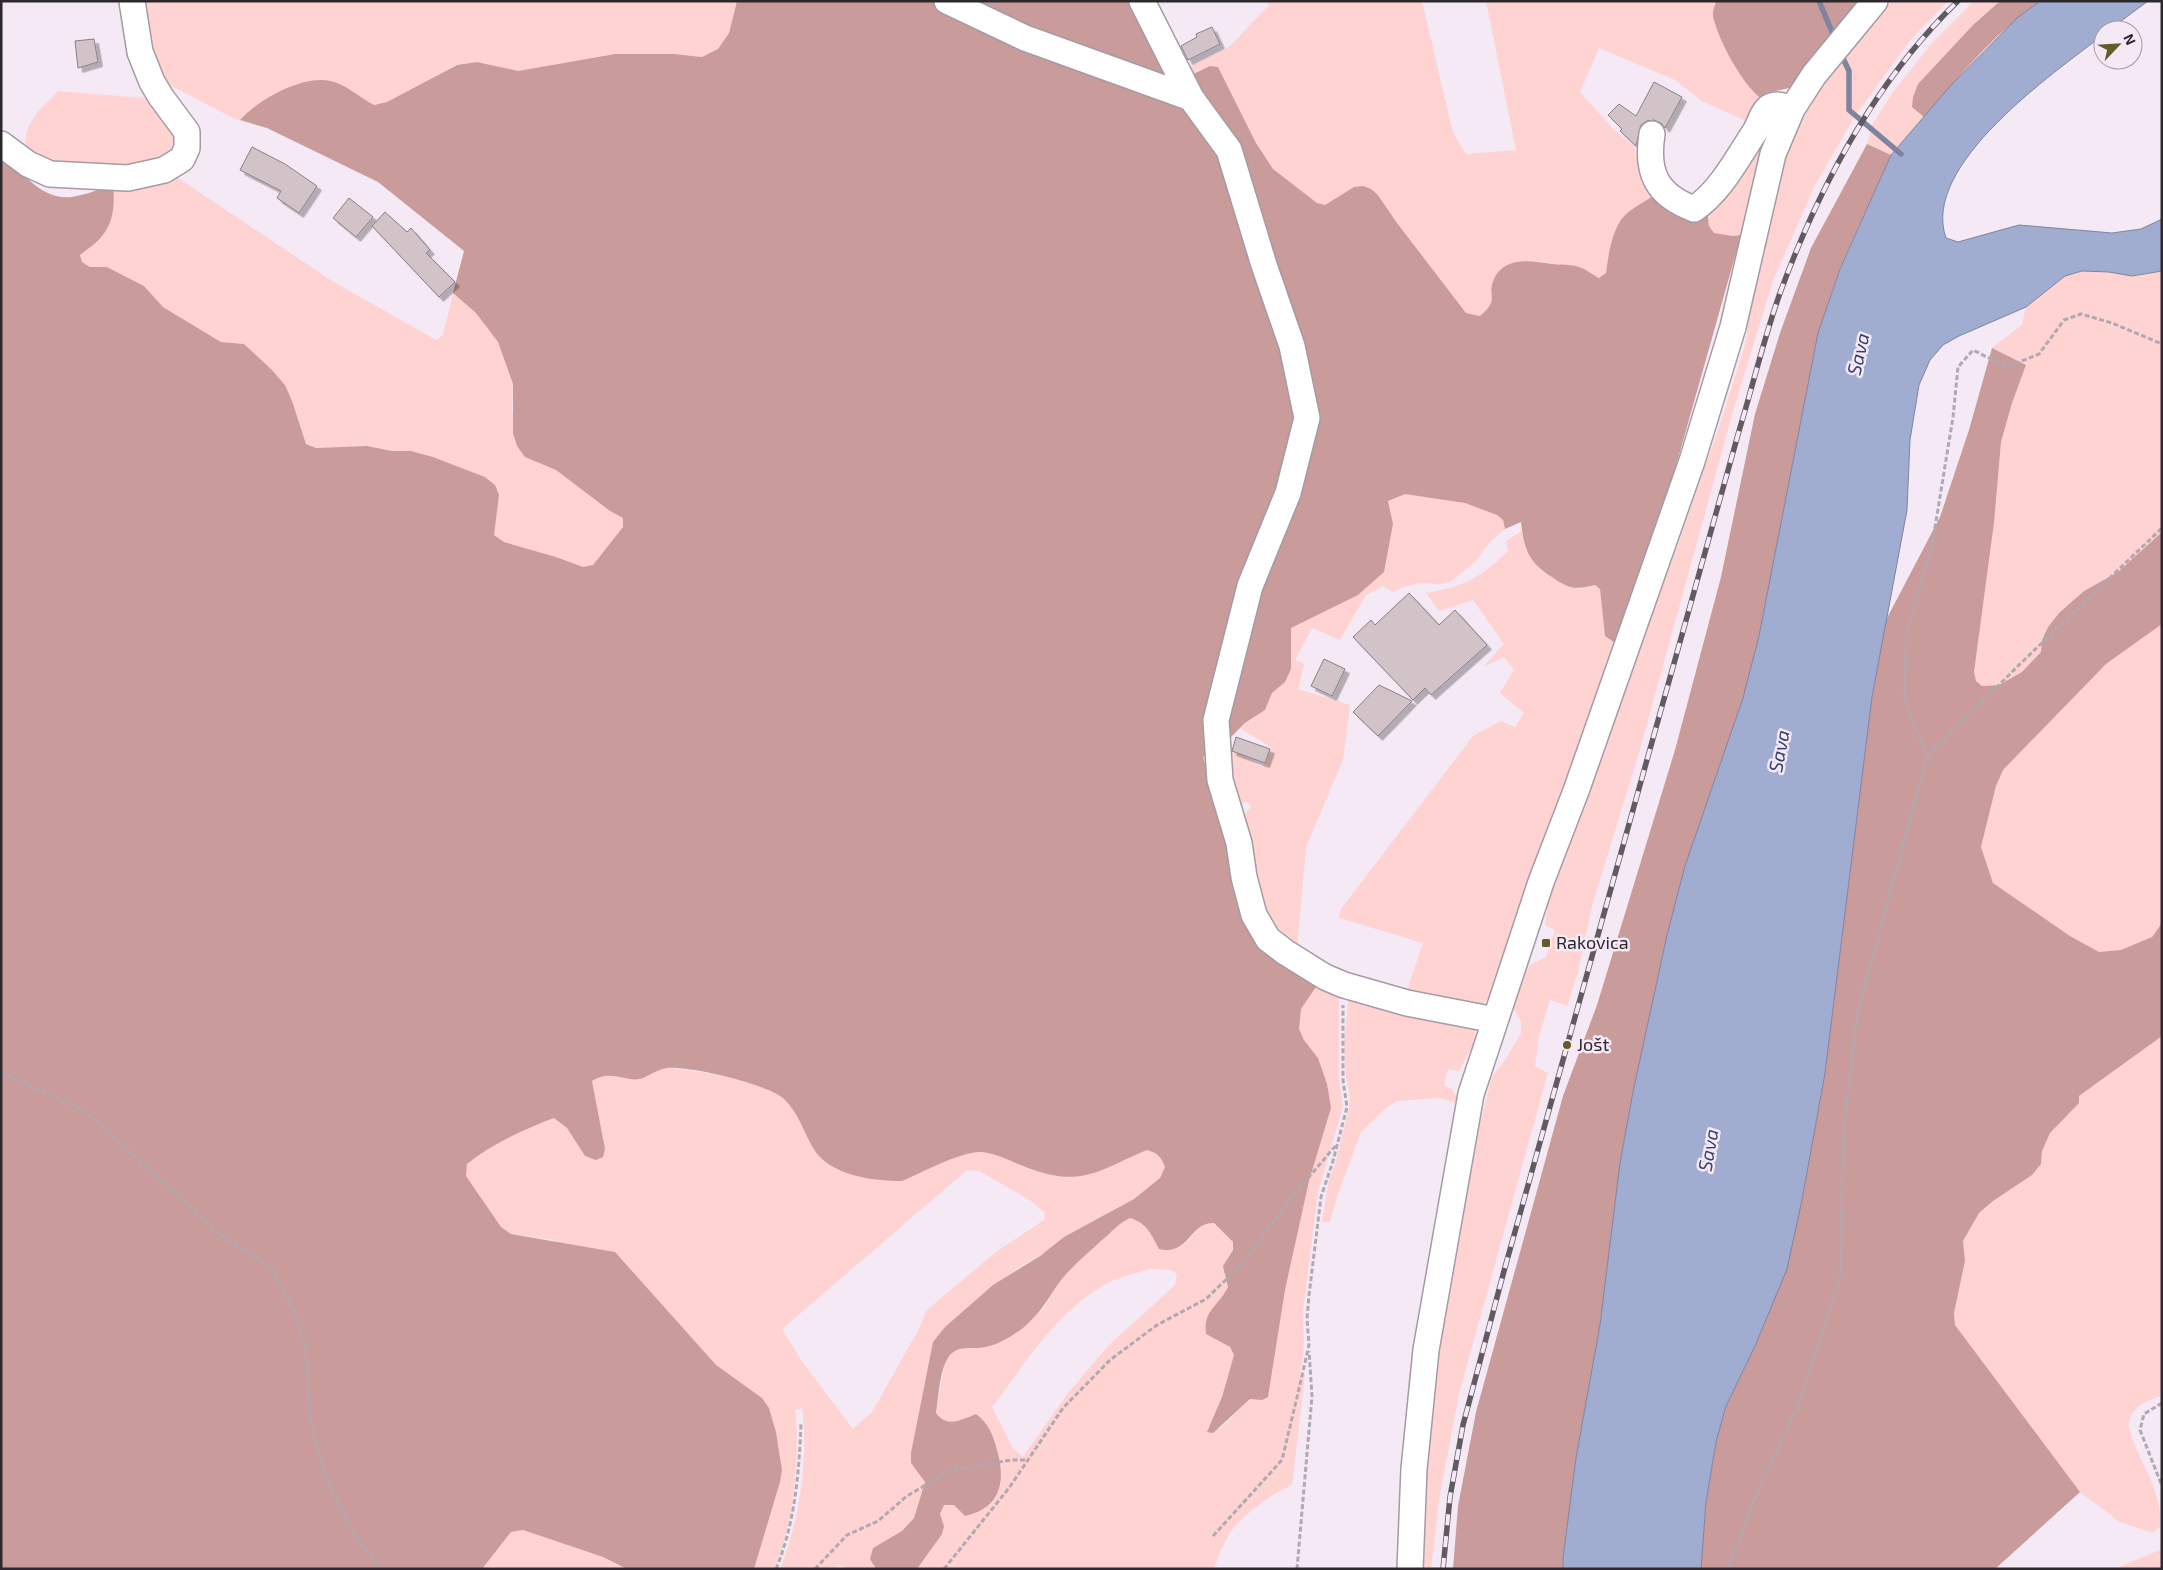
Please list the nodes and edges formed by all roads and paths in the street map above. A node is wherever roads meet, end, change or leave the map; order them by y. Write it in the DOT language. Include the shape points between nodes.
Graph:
graph roads {
  1 [pos="132,1"];
  2 [pos="947,1"];
  3 [pos="1142,1"];
  4 [pos="1876,1"];
  5 [pos="1191,98"];
  6 [pos="1792,108"];
  7 [pos="1652,134"];
  8 [pos="1,144"];
  9 [pos="2162,344"];
  10 [pos="2162,528"];
  11 [pos="1927,757"];
  12 [pos="1344,985"];
  13 [pos="1495,1020"];
  14 [pos="1,1072"];
  15 [pos="1337,1144"];
  16 [pos="1309,1345"];
  17 [pos="2162,1403"];
  18 [pos="801,1424"];
  19 [pos="1027,1460"];
  20 [pos="2162,1486"];
  21 [pos="1213,1536"];
  22 [pos="381,1569"];
  23 [pos="776,1569"];
  24 [pos="814,1569"];
  25 [pos="944,1569"];
  26 [pos="1297,1569"];
  27 [pos="1410,1569"];
  28 [pos="1728,1569"];
  1 -- 8 [label="street" via="140,52 152,82 187,132 187,148 182,159 164,170 128,178 50,174 28,164"];
  2 -- 5 [label="street" via="1025,38"];
  3 -- 5 [label="street"];
  4 -- 6 [label="street" via="1814,75"];
  5 -- 12 [label="street" via="1229,150 1292,346 1307,418 1288,493 1250,586 1216,720 1220,780 1239,843 1254,915 1263,931 1285,952"];
  6 -- 7 [label="street" via="1776,104 1767,108 1720,184 1706,201 1694,209 1679,204 1658,186 1649,156"];
  6 -- 13 [label="street" via="1773,154 1733,327 1692,461"];
  9 -- 11 [label="path" via="2081,314 2064,320 2039,354 2007,368 1973,350 1958,367 1932,546 1907,632 1904,698"];
  10 -- 11 [label="path"];
  11 -- 28 [label="path" via="1857,1015 1844,1128 1840,1277 1799,1403 1754,1500"];
  12 -- 13 [label="street" via="1407,1003"];
  12 -- 15 [label="path" via="1342,1044 1347,1107"];
  13 -- 27 [label="street" via="1471,1094 1426,1350 1414,1469"];
  14 -- 22 [label="path" via="86,1112 222,1236 271,1267 293,1308 306,1346 310,1419 325,1476 351,1529"];
  15 -- 16 [label="path" via="1321,1196 1309,1295"];
  15 -- 19 [label="path" via="1242,1264 1206,1299 1157,1325 1110,1360 1063,1408"];
  16 -- 21 [label="path" via="1282,1460"];
  16 -- 26 [label="path" via="1312,1396"];
  17 -- 20 [label="path" via="2144,1414 2140,1430"];
  18 -- 23 [label="path" via="798,1482 784,1549"];
  19 -- 24 [label="path" via="951,1470 907,1496 878,1521 847,1535"];
  19 -- 25 [label="path"];
}
